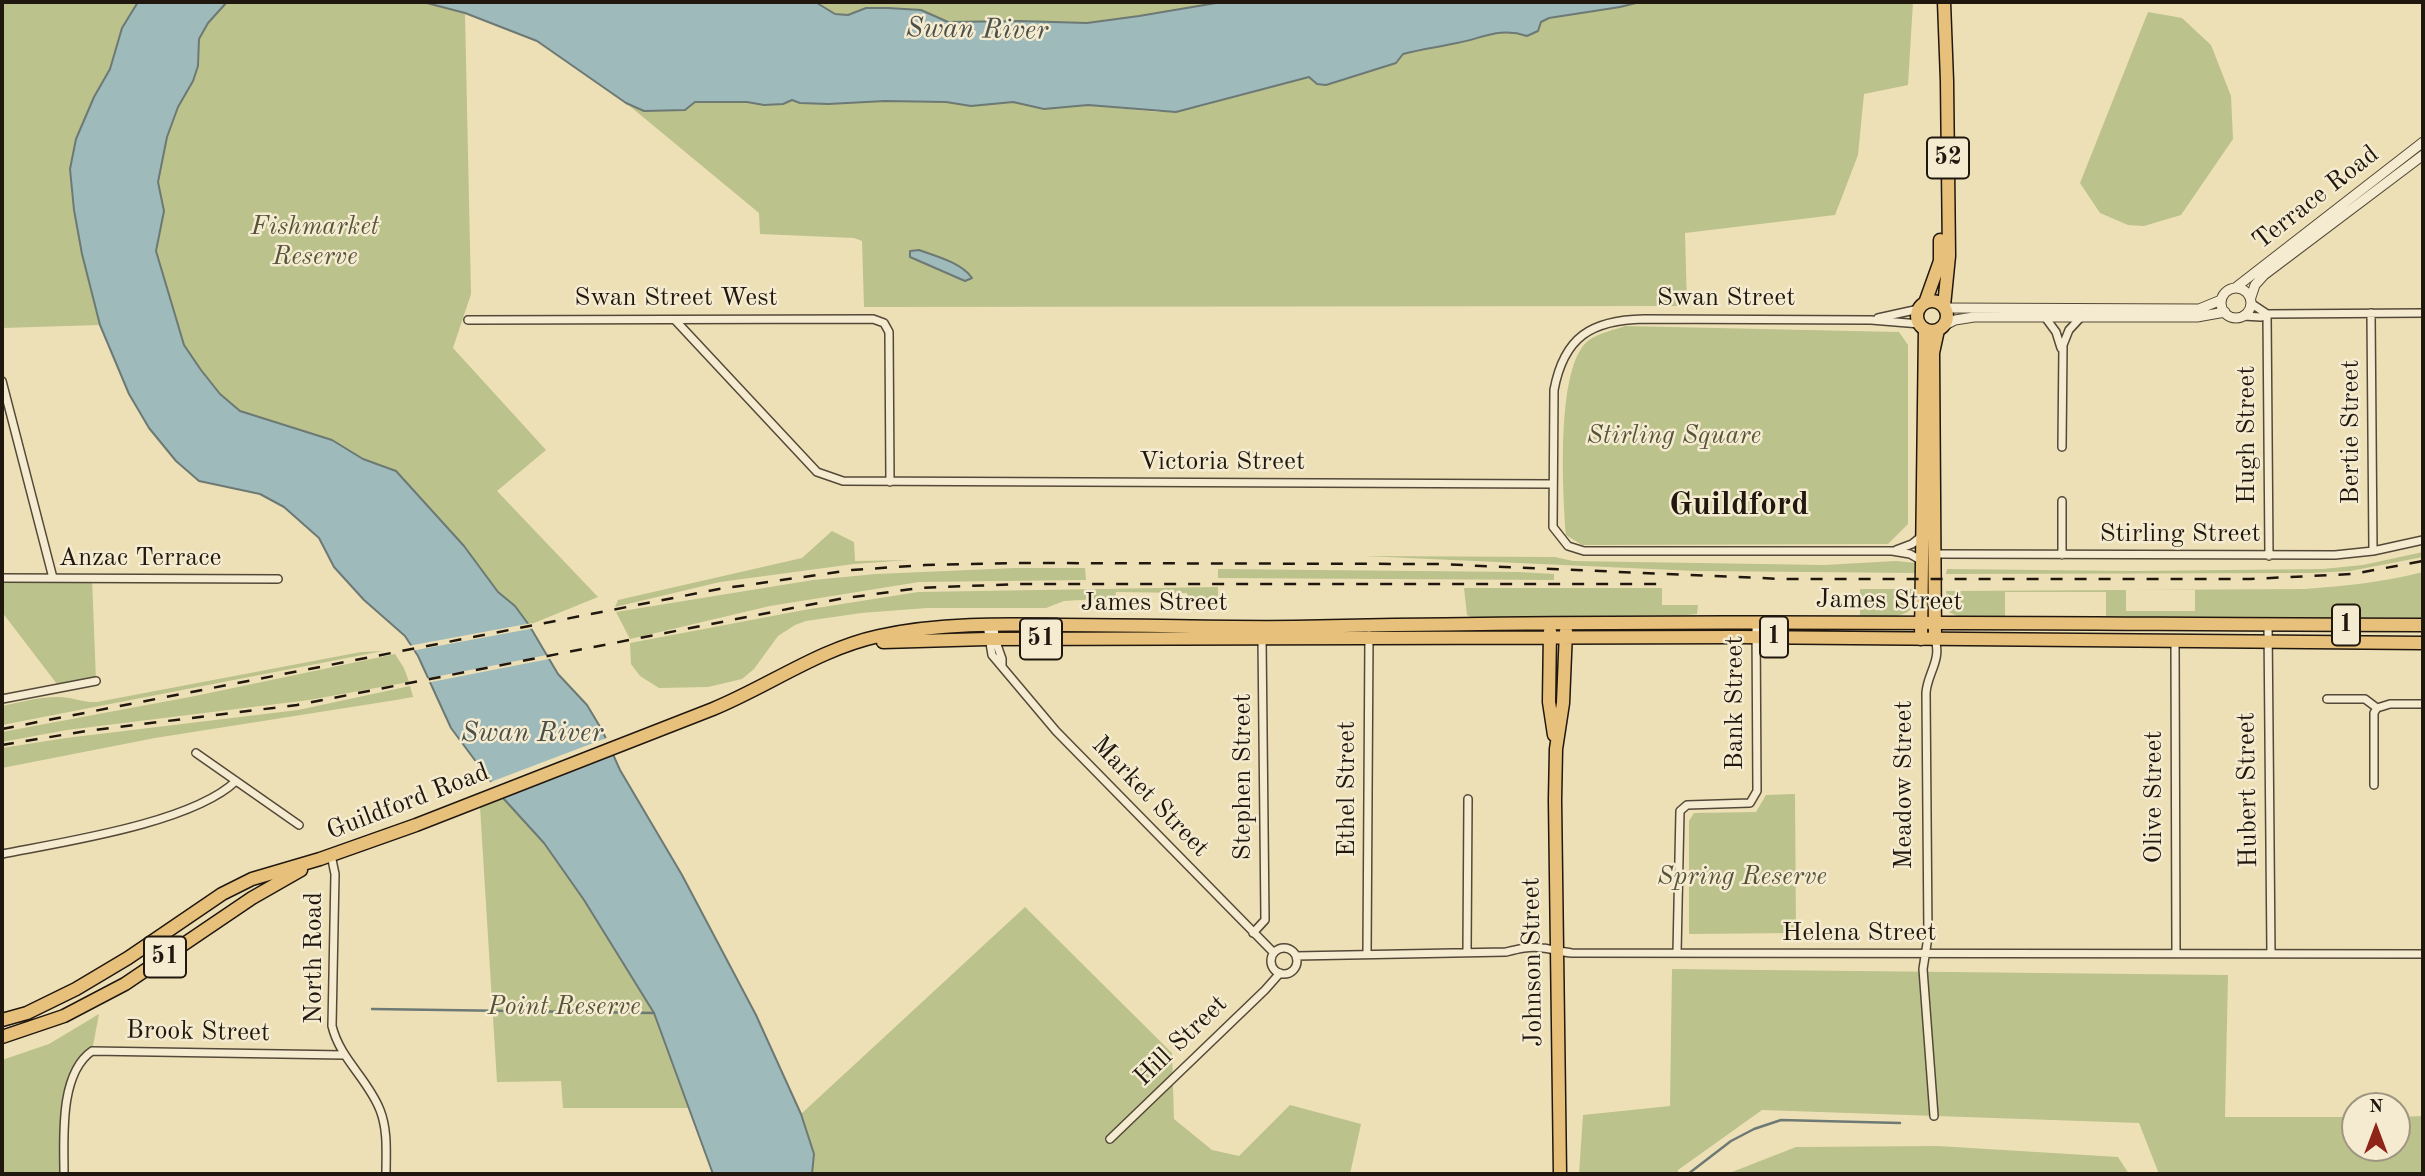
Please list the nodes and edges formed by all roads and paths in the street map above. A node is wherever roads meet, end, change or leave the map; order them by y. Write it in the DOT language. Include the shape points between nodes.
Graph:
graph roads {
  1 [pos="1938,2"];
  2 [pos="1944,2"];
  3 [pos="2423,142"];
  4 [pos="2423,156"];
  5 [pos="2235,288"];
  6 [pos="2221,300"];
  7 [pos="2251,300"];
  8 [pos="1922,306"];
  9 [pos="1944,307"];
  10 [pos="2225,312"];
  11 [pos="2371,313"];
  12 [pos="2423,313"];
  13 [pos="2267,314"];
  14 [pos="2243,316"];
  15 [pos="2045,317"];
  16 [pos="2082,317"];
  17 [pos="468,320"];
  18 [pos="675,320"];
  19 [pos="1871,320"];
  20 [pos="1932,327"];
  21 [pos="2062,356"];
  22 [pos="2,381"];
  23 [pos="2062,447"];
  24 [pos="890,482"];
  25 [pos="1553,484"];
  26 [pos="2062,500"];
  27 [pos="1923,536"];
  28 [pos="2423,540"];
  29 [pos="1892,551"];
  30 [pos="2373,551"];
  31 [pos="1936,555"];
  32 [pos="2062,555"];
  33 [pos="2269,556"];
  34 [pos="1922,561"];
  35 [pos="2,578"];
  36 [pos="53,578"];
  37 [pos="278,579"];
  38 [pos="1756,622"];
  39 [pos="1551,624"];
  40 [pos="1566,624"];
  41 [pos="1922,624"];
  42 [pos="1936,624"];
  43 [pos="1044,625"];
  44 [pos="2268,625"];
  45 [pos="2423,625"];
  46 [pos="1246,626"];
  47 [pos="991,632"];
  48 [pos="1370,632"];
  49 [pos="1550,637"];
  50 [pos="1566,637"];
  51 [pos="1756,637"];
  52 [pos="1105,639"];
  53 [pos="1263,639"];
  54 [pos="1921,639"];
  55 [pos="1935,639"];
  56 [pos="2175,642"];
  57 [pos="2268,642"];
  58 [pos="2423,643"];
  59 [pos="821,656"];
  60 [pos="96,681"];
  61 [pos="2,699"];
  62 [pos="2327,699"];
  63 [pos="2423,704"];
  64 [pos="2377,708"];
  65 [pos="1556,749"];
  66 [pos="196,753"];
  67 [pos="236,781"];
  68 [pos="2374,785"];
  69 [pos="1468,799"];
  70 [pos="299,825"];
  71 [pos="2,854"];
  72 [pos="325,857"];
  73 [pos="1254,933"];
  74 [pos="1555,952"];
  75 [pos="1273,953"];
  76 [pos="1367,953"];
  77 [pos="1467,953"];
  78 [pos="1678,953"];
  79 [pos="2176,953"];
  80 [pos="1926,954"];
  81 [pos="2271,954"];
  82 [pos="2423,954"];
  83 [pos="1296,956"];
  84 [pos="1280,973"];
  85 [pos="2,1020"];
  86 [pos="2,1037"];
  87 [pos="344,1055"];
  88 [pos="1934,1116"];
  89 [pos="1110,1139"];
  90 [pos="64,1174"];
  91 [pos="386,1174"];
  92 [pos="1560,1174"];
  1 -- 8 [label="main road, 52" via="1940,252"];
  2 -- 9 [label="main road, 52" via="1949,256"];
  3 -- 5 [label="street, Terrace Road"];
  4 -- 7 [label="street, Terrace Road" via="2264,275"];
  5 -- 6 [label="street"];
  5 -- 7 [label="street" via="2244,290"];
  6 -- 9 [label="street" via="2199,309"];
  6 -- 10 [label="street"];
  7 -- 13 [label="street"];
  7 -- 14 [label="street"];
  8 -- 9 [label="main road" via="1936,301"];
  8 -- 19 [label="street, Swan Street"];
  8 -- 20 [label="main road, 52" via="1917,316"];
  9 -- 20 [label="main road, 52" via="1948,318"];
  10 -- 14 [label="street"];
  10 -- 16 [label="street, Swan Street"];
  11 -- 12 [label="street"];
  11 -- 13 [label="street"];
  11 -- 30 [label="street, Bertie Street"];
  13 -- 14 [label="street"];
  13 -- 33 [label="street, Hugh Street"];
  15 -- 16 [label="street, Swan Street"];
  15 -- 20 [label="street, Swan Street" via="1974,317"];
  15 -- 21 [label="street" via="2059,340"];
  16 -- 21 [label="street" via="2068,331"];
  17 -- 18 [label="street, Swan Street West"];
  18 -- 24 [label="street" via="817,472 843,481"];
  18 -- 24 [label="street, Swan Street West" via="873,319 884,323 890,332"];
  19 -- 20 [label="street, Swan Street"];
  19 -- 25 [label="street, Swan Street" via="1627,320 1604,323 1584,333 1567,351 1557,374"];
  20 -- 27 [label="main road, 52"];
  20 -- 31 [label="main road, Meadow Street / 52"];
  21 -- 23 [label="street"];
  22 -- 36 [label="street"];
  24 -- 25 [label="street, Victoria Street"];
  25 -- 29 [label="street" via="1553,527 1567,546 1576,550"];
  26 -- 32 [label="street"];
  27 -- 29 [label="street"];
  27 -- 34 [label="main road, 52"];
  28 -- 30 [label="street, Stirling Street"];
  29 -- 34 [label="street"];
  30 -- 33 [label="street, Stirling Street"];
  31 -- 32 [label="street, Stirling Street"];
  31 -- 42 [label="main road, Meadow Street / 52"];
  32 -- 33 [label="street, Stirling Street"];
  34 -- 41 [label="main road, 52"];
  35 -- 36 [label="street, Anzac Terrace"];
  36 -- 37 [label="street, Anzac Terrace"];
  38 -- 40 [label="main road, James Street / 1"];
  38 -- 41 [label="main road, James Street / 1"];
  38 -- 51 [label="street, Bank Street"];
  39 -- 40 [label="main road, James Street / 1"];
  39 -- 48 [label="main road, James Street / 51"];
  39 -- 49 [label="main road, Johnson Street"];
  40 -- 50 [label="main road, Johnson Street"];
  41 -- 42 [label="main road, James Street / 1"];
  41 -- 54 [label="main road, 52"];
  42 -- 44 [label="main road, James Street / 1"];
  42 -- 55 [label="main road, Meadow Street / 52"];
  43 -- 46 [label="main road, James Street / 51"];
  43 -- 47 [label="main road, James Street / 51"];
  43 -- 52 [label="main road" via="1053,635"];
  44 -- 45 [label="main road, James Street / 1"];
  44 -- 57 [label="street, Hubert Street"];
  46 -- 48 [label="main road, James Street / 51"];
  46 -- 53 [label="street" via="1259,631"];
  47 -- 52 [label="main road, James Street / 51"];
  47 -- 59 [label="main road, James Street / 51" via="880,643"];
  47 -- 73 [label="street, Market Street" via="1002,666 1056,730"];
  48 -- 49 [label="main road, James Street / 51"];
  48 -- 53 [label="main road, James Street / 51"];
  48 -- 76 [label="street, Ethel Street"];
  49 -- 50 [label="main road, James Street / 51"];
  49 -- 65 [label="main road, Johnson Street" via="1549,702"];
  50 -- 51 [label="main road, James Street / 1"];
  50 -- 65 [label="main road, Johnson Street"];
  51 -- 54 [label="main road, James Street / 1"];
  51 -- 78 [label="street, Bank Street" via="1757,790 1750,803 1687,805 1680,811"];
  52 -- 53 [label="main road, James Street / 51"];
  53 -- 73 [label="street, Stephen Street" via="1265,920"];
  54 -- 55 [label="main road, James Street / 1"];
  55 -- 56 [label="main road, James Street / 1"];
  55 -- 80 [label="street, Meadow Street" via="1937,653 1927,681"];
  56 -- 57 [label="main road, James Street / 1"];
  56 -- 79 [label="street, Olive Street"];
  57 -- 58 [label="main road, James Street / 1"];
  57 -- 81 [label="street, Hubert Street"];
  59 -- 72 [label="main road, Guildford Road / 51" via="748,695"];
  60 -- 61 [label="street"];
  62 -- 64 [label="street" via="2365,699"];
  63 -- 64 [label="street"];
  64 -- 68 [label="street"];
  65 -- 74 [label="main road, Johnson Street"];
  66 -- 67 [label="street"];
  67 -- 70 [label="street"];
  67 -- 71 [label="street" via="225,792 139,825"];
  69 -- 77 [label="street"];
  72 -- 85 [label="main road, Guildford Road / 51" via="252,879 222,894 76,989"];
  72 -- 86 [label="main road, Guildford Road / 51" via="252,898 125,984 64,1016"];
  72 -- 87 [label="street, North Road" via="335,874 332,1026"];
  73 -- 75 [label="street, Market Street"];
  74 -- 77 [label="street, Helena Street" via="1544,947"];
  74 -- 78 [label="street, Helena Street"];
  74 -- 92 [label="main road, Johnson Street"];
  75 -- 83 [label="street" via="1283,948"];
  75 -- 84 [label="street" via="1272,967"];
  76 -- 77 [label="street, Helena Street"];
  76 -- 83 [label="street, Helena Street"];
  78 -- 80 [label="street, Helena Street"];
  79 -- 80 [label="street, Helena Street"];
  79 -- 81 [label="street, Helena Street"];
  80 -- 88 [label="street, Meadow Street" via="1923,970"];
  81 -- 82 [label="street, Helena Street"];
  83 -- 84 [label="street" via="1293,969"];
  84 -- 89 [label="street, Hill Street"];
  87 -- 90 [label="street, Brook Street" via="92,1051 79,1065 68,1095"];
  87 -- 91 [label="street, North Road" via="380,1110"];
}
